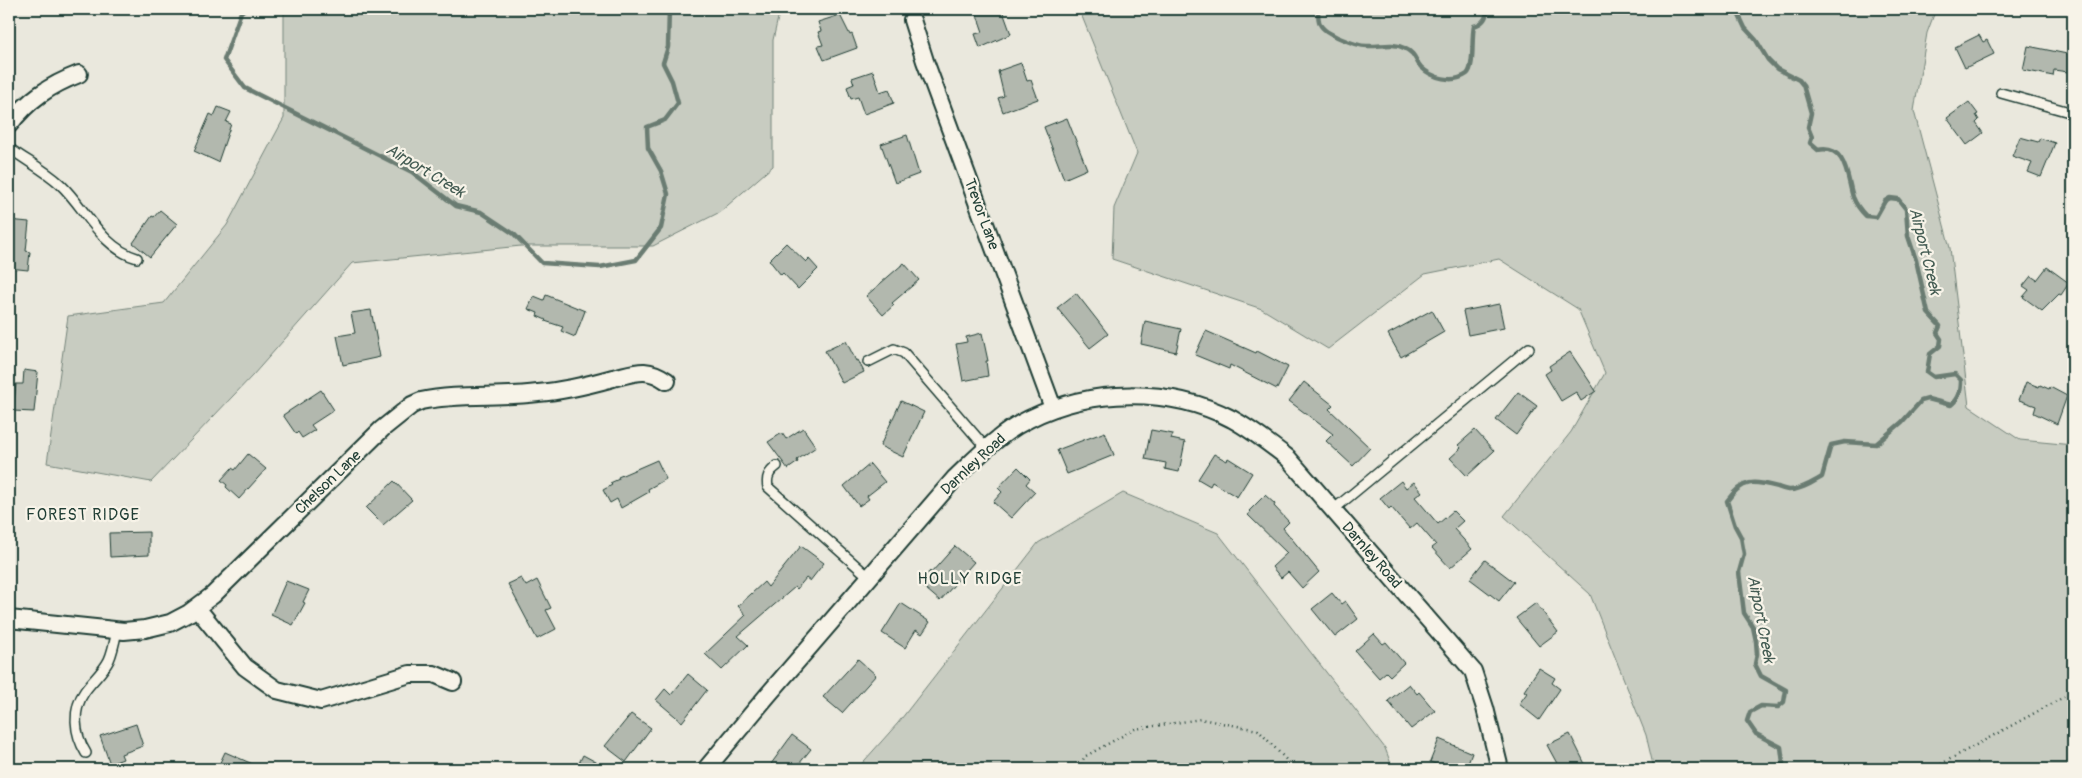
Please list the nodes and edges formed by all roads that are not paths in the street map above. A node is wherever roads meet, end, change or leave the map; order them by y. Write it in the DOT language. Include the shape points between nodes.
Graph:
graph roads {
  1 [pos="912,20"];
  2 [pos="79,74"];
  3 [pos="2001,93"];
  4 [pos="2073,113"];
  5 [pos="9,124"];
  6 [pos="9,148"];
  7 [pos="137,258"];
  8 [pos="1529,348"];
  9 [pos="868,362"];
  10 [pos="667,381"];
  11 [pos="1053,408"];
  12 [pos="986,448"];
  13 [pos="777,466"];
  14 [pos="1333,510"];
  15 [pos="870,578"];
  16 [pos="197,608"];
  17 [pos="9,619"];
  18 [pos="117,630"];
  19 [pos="453,682"];
  20 [pos="86,752"];
  21 [pos="706,769"];
  22 [pos="1500,769"];
  1 -- 11 [label="street, Trevor Lane"];
  2 -- 5 [label="street" via="40,93 21,108"];
  3 -- 4 [label="lane"];
  6 -- 7 [label="lane" via="58,182 106,240 118,250"];
  8 -- 14 [label="lane"];
  9 -- 12 [label="lane" via="894,350 904,353"];
  10 -- 16 [label="street, Chelson Lane" via="654,374 627,373 538,394 421,401 412,405"];
  11 -- 12 [label="street, Darnley Road" via="1028,419"];
  11 -- 14 [label="street, Darnley Road" via="1100,397 1130,395 1203,406 1258,435 1288,458"];
  12 -- 15 [label="street, Darnley Road" via="955,478"];
  13 -- 15 [label="lane" via="767,479 768,487"];
  14 -- 22 [label="street, Darnley Road" via="1473,671"];
  15 -- 21 [label="street, Darnley Road"];
  16 -- 18 [label="street, Chelson Lane" via="170,623 145,629"];
  16 -- 19 [label="street" via="245,667 277,690 321,701 410,674 434,674"];
  17 -- 18 [label="street, Chelson Lane"];
  18 -- 20 [label="lane" via="109,660 79,704 77,732"];
}
